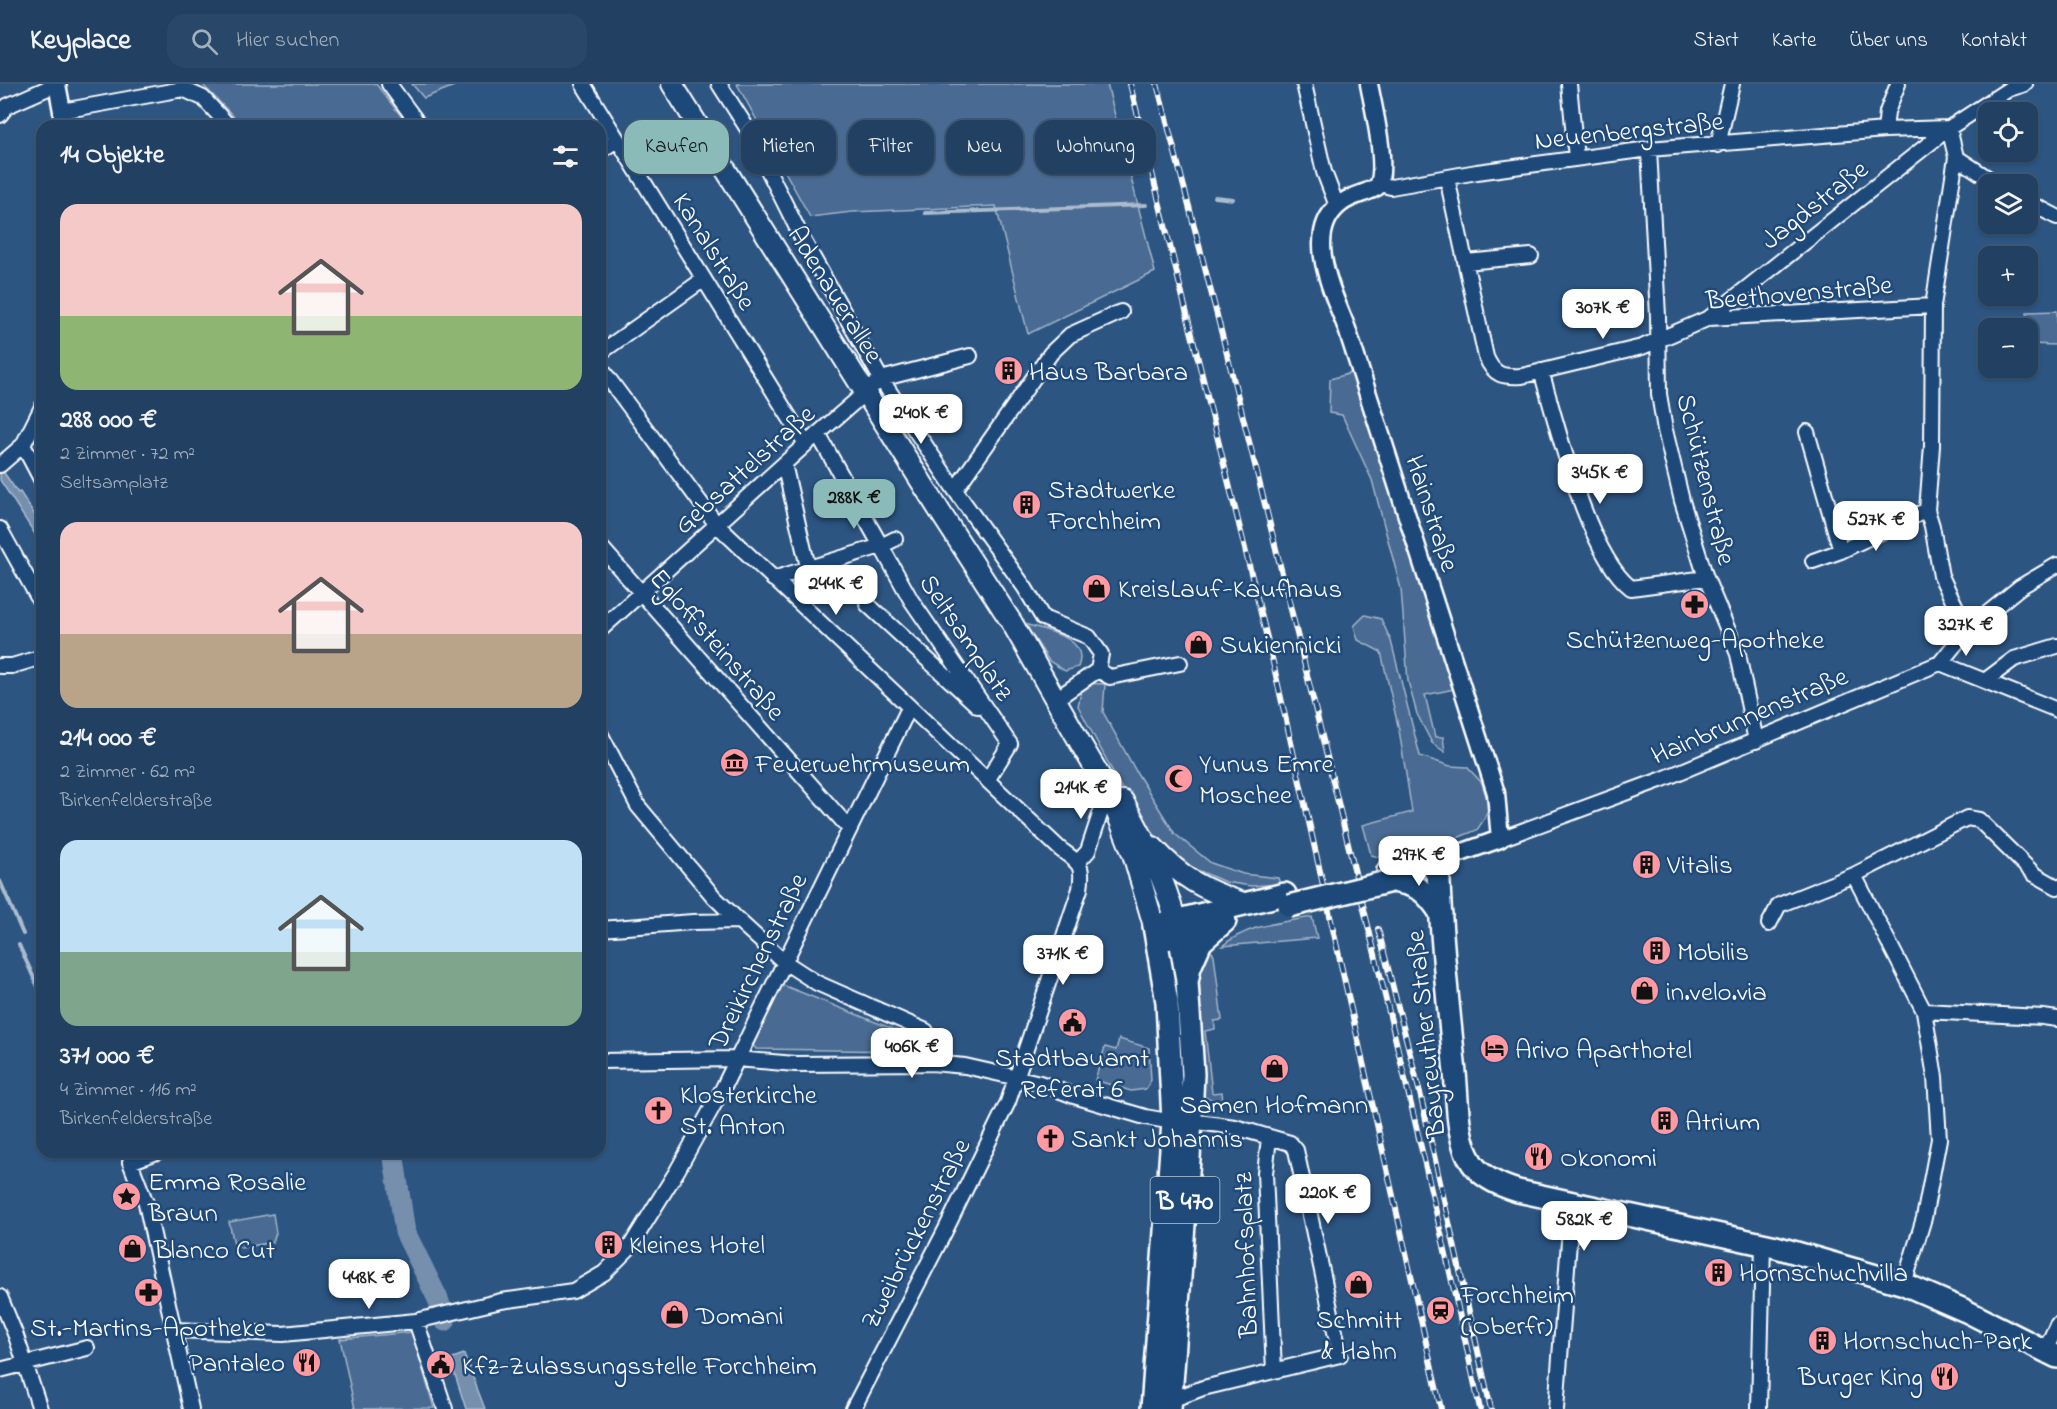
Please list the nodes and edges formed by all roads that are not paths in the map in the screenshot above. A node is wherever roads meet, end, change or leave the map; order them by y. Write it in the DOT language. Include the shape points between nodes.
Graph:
graph roads {
  1 [pos="57,84"];
  2 [pos="388,84"];
  3 [pos="583,84"];
  4 [pos="672,84"];
  5 [pos="719,84"];
  6 [pos="1304,84"];
  7 [pos="1369,84"];
  8 [pos="1569,84"];
  9 [pos="1732,84"];
  10 [pos="1899,84"];
  11 [pos="2025,84"];
  12 [pos="2010,87"];
  13 [pos="0,115"];
  14 [pos="62,118"];
  15 [pos="223,120"];
  16 [pos="415,120"];
  17 [pos="606,120"];
  18 [pos="606,121"];
  19 [pos="1949,128"];
  20 [pos="1885,130"];
  21 [pos="618,140"];
  22 [pos="1718,144"];
  23 [pos="606,147"];
  24 [pos="1649,149"];
  25 [pos="1956,157"];
  26 [pos="1576,158"];
  27 [pos="1982,174"];
  28 [pos="1447,178"];
  29 [pos="1380,184"];
  30 [pos="1337,206"];
  31 [pos="2038,207"];
  32 [pos="2057,217"];
  33 [pos="1531,256"];
  34 [pos="1466,262"];
  35 [pos="704,279"];
  36 [pos="1934,306"];
  37 [pos="1121,312"];
  38 [pos="1709,318"];
  39 [pos="1658,341"];
  40 [pos="606,349"];
  41 [pos="970,356"];
  42 [pos="1541,371"];
  43 [pos="606,375"];
  44 [pos="881,379"];
  45 [pos="866,392"];
  46 [pos="36,419"];
  47 [pos="1807,432"];
  48 [pos="818,434"];
  49 [pos="22,444"];
  50 [pos="806,444"];
  51 [pos="4,462"];
  52 [pos="36,464"];
  53 [pos="784,464"];
  54 [pos="954,490"];
  55 [pos="1927,510"];
  56 [pos="717,525"];
  57 [pos="0,529"];
  58 [pos="895,539"];
  59 [pos="881,546"];
  60 [pos="1841,551"];
  61 [pos="606,553"];
  62 [pos="1813,561"];
  63 [pos="2057,565"];
  64 [pos="807,567"];
  65 [pos="1706,578"];
  66 [pos="773,579"];
  67 [pos="36,593"];
  68 [pos="642,593"];
  69 [pos="867,604"];
  70 [pos="1012,623"];
  71 [pos="606,625"];
  72 [pos="1967,630"];
  73 [pos="2057,646"];
  74 [pos="36,659"];
  75 [pos="1180,663"];
  76 [pos="1940,663"];
  77 [pos="0,666"];
  78 [pos="1098,670"];
  79 [pos="1986,680"];
  80 [pos="1062,694"];
  81 [pos="909,708"];
  82 [pos="2057,710"];
  83 [pos="997,723"];
  84 [pos="1756,741"];
  85 [pos="606,755"];
  86 [pos="988,779"];
  87 [pos="1108,790"];
  88 [pos="849,828"];
  89 [pos="1144,838"];
  90 [pos="1500,839"];
  91 [pos="1078,862"];
  92 [pos="1432,862"];
  93 [pos="1854,875"];
  94 [pos="1390,876"];
  95 [pos="2057,887"];
  96 [pos="1287,900"];
  97 [pos="1243,903"];
  98 [pos="1441,914"];
  99 [pos="739,921"];
  100 [pos="1226,921"];
  101 [pos="1769,924"];
  102 [pos="1177,928"];
  103 [pos="606,930"];
  104 [pos="1155,934"];
  105 [pos="783,961"];
  106 [pos="1186,982"];
  107 [pos="1924,1011"];
  108 [pos="2057,1020"];
  109 [pos="736,1059"];
  110 [pos="606,1061"];
  111 [pos="932,1063"];
  112 [pos="1018,1077"];
  113 [pos="1182,1121"];
  114 [pos="1269,1138"];
  115 [pos="141,1158"];
  116 [pos="1572,1203"];
  117 [pos="1763,1244"];
  118 [pos="1904,1284"];
  119 [pos="0,1297"];
  120 [pos="416,1321"];
  121 [pos="2057,1325"];
  122 [pos="174,1330"];
  123 [pos="87,1348"];
  124 [pos="2051,1354"];
  125 [pos="26,1364"];
  126 [pos="0,1370"];
  127 [pos="1274,1371"];
  128 [pos="1156,1406"];
  129 [pos="40,1409"];
  130 [pos="191,1409"];
  131 [pos="445,1409"];
  132 [pos="853,1409"];
  133 [pos="1556,1409"];
  134 [pos="1759,1409"];
  1 -- 13 [label="street" via="7,106"];
  1 -- 14 [label="street"];
  2 -- 16 [label="street"];
  3 -- 17 [label="street, Kanalstraße"];
  4 -- 45 [label="main road, Adenauerallee"];
  5 -- 44 [label="street" via="747,128 802,238"];
  6 -- 30 [label="street" via="1324,172"];
  7 -- 29 [label="street" via="1383,169"];
  8 -- 26 [label="street"];
  9 -- 22 [label="street"];
  10 -- 20 [label="street" via="1887,112"];
  11 -- 12 [label="street"];
  12 -- 19 [label="street"];
  14 -- 15 [label="street" via="111,103 183,89 203,98"];
  18 -- 21 [label="street, Kanalstraße"];
  19 -- 20 [label="street, Neuenbergstraße"];
  19 -- 25 [label="street"];
  19 -- 38 [label="street, Jagdstraße"];
  20 -- 22 [label="street, Neuenbergstraße"];
  21 -- 23 [label="street"];
  21 -- 35 [label="street, Kanalstraße"];
  22 -- 24 [label="street, Neuenbergstraße"];
  24 -- 26 [label="street, Neuenbergstraße"];
  24 -- 39 [label="street, Schützenstraße"];
  25 -- 27 [label="street"];
  25 -- 36 [label="street"];
  26 -- 28 [label="street, Neuenbergstraße"];
  28 -- 29 [label="street, Neuenbergstraße" via="1391,187"];
  28 -- 34 [label="street"];
  29 -- 30 [label="street"];
  30 -- 90 [label="street, Hainstraße" via="1327,220 1322,238 1324,263 1496,793"];
  31 -- 32 [label="street"];
  33 -- 34 [label="street"];
  34 -- 42 [label="street, Beethovenstraße" via="1490,368 1510,377"];
  35 -- 40 [label="street"];
  35 -- 50 [label="street, Kanalstraße"];
  36 -- 38 [label="street, Beethovenstraße"];
  36 -- 55 [label="street"];
  37 -- 54 [label="street" via="1070,335 1051,353"];
  38 -- 39 [label="street, Beethovenstraße"];
  39 -- 42 [label="street, Beethovenstraße"];
  39 -- 65 [label="street, Schützenstraße" via="1659,394 1665,430"];
  41 -- 44 [label="street"];
  42 -- 65 [label="street" via="1577,491 1596,538 1619,578 1631,588"];
  43 -- 56 [label="street"];
  44 -- 45 [label="street, Gebsattelstraße"];
  44 -- 54 [label="street"];
  45 -- 48 [label="street, Gebsattelstraße"];
  45 -- 70 [label="main road, Adenauerallee"];
  46 -- 49 [label="street"];
  47 -- 60 [label="street"];
  48 -- 50 [label="street, Gebsattelstraße"];
  48 -- 59 [label="street, Seltsamplatz"];
  49 -- 51 [label="street"];
  49 -- 52 [label="street"];
  50 -- 53 [label="street, Gebsattelstraße"];
  53 -- 56 [label="street, Gebsattelstraße"];
  53 -- 64 [label="street"];
  54 -- 78 [label="street" via="1043,618 1089,638 1101,654"];
  55 -- 60 [label="street"];
  55 -- 72 [label="street" via="1941,576"];
  56 -- 66 [label="street"];
  56 -- 68 [label="street, Gebsattelstraße"];
  57 -- 67 [label="street"];
  58 -- 59 [label="street"];
  59 -- 64 [label="street"];
  59 -- 83 [label="street, Seltsamplatz" via="911,600"];
  60 -- 62 [label="street"];
  61 -- 68 [label="street, Egloffsteinstraße"];
  63 -- 72 [label="street, Hainbrunnenstraße" via="2020,587"];
  64 -- 66 [label="street"];
  65 -- 84 [label="street, Schützenstraße" via="1738,654"];
  66 -- 81 [label="street"];
  68 -- 71 [label="street, Gebsattelstraße"];
  68 -- 88 [label="street, Egloffsteinstraße"];
  69 -- 83 [label="street, Seltsamplatz"];
  70 -- 80 [label="main road, Adenauerallee" via="1038,652"];
  70 -- 87 [label="main road, Adenauerallee"];
  72 -- 76 [label="street, Hainbrunnenstraße"];
  73 -- 79 [label="street" via="2014,659"];
  74 -- 77 [label="street"];
  75 -- 78 [label="street" via="1110,677"];
  76 -- 79 [label="street"];
  76 -- 84 [label="street, Hainbrunnenstraße"];
  78 -- 80 [label="street"];
  79 -- 82 [label="street"];
  80 -- 89 [label="main road, Adenauerallee"];
  81 -- 86 [label="street"];
  81 -- 88 [label="street, Dreikirchenstraße"];
  83 -- 86 [label="street, Seltsamplatz" via="1010,744"];
  84 -- 90 [label="street, Hainbrunnenstraße"];
  85 -- 99 [label="street" via="639,806 714,897"];
  86 -- 91 [label="street"];
  87 -- 91 [label="street" via="1088,851"];
  87 -- 104 [label="main road, Adenauerallee" via="1133,854"];
  88 -- 105 [label="street, Dreikirchenstraße"];
  89 -- 97 [label="main road" via="1191,882"];
  89 -- 102 [label="main road, Adenauerallee"];
  90 -- 92 [label="street, Hainbrunnenstraße"];
  91 -- 112 [label="street, Zweibrückenstraße" via="1082,871 1080,890"];
  92 -- 94 [label="main road, B 470"];
  92 -- 98 [label="main road, Bayreuther Straße" via="1439,881"];
  93 -- 95 [label="street" via="1967,818 1979,820 2034,874"];
  93 -- 101 [label="street" via="1779,905"];
  93 -- 107 [label="street"];
  94 -- 96 [label="main road, B 470"];
  94 -- 98 [label="main road, B 470" via="1417,887"];
  96 -- 97 [label="main road, B 470"];
  96 -- 100 [label="main road, B 470"];
  97 -- 102 [label="main road, B 470"];
  98 -- 116 [label="main road, Bayreuther Straße" via="1460,1123 1467,1154 1478,1170 1501,1186"];
  99 -- 103 [label="street"];
  99 -- 105 [label="street"];
  100 -- 102 [label="main road, B 470" via="1206,929"];
  100 -- 106 [label="main road, B 470" via="1207,936 1195,954"];
  102 -- 104 [label="main road, B 470"];
  102 -- 106 [label="main road, Adenauerallee"];
  104 -- 113 [label="main road, B 470"];
  105 -- 109 [label="street, Dreikirchenstraße"];
  105 -- 111 [label="street" via="818,983 926,1032 932,1046"];
  106 -- 113 [label="main road, B 470" via="1193,1074"];
  107 -- 108 [label="street"];
  107 -- 118 [label="street" via="1935,1077 1939,1139 1924,1218"];
  109 -- 110 [label="street, Bahnhofsplatz"];
  109 -- 111 [label="street, Bahnhofsplatz" via="795,1064"];
  109 -- 120 [label="street, Dreikirchenstraße" via="630,1247 604,1273 573,1291 461,1309"];
  111 -- 112 [label="street, Bahnhofsplatz"];
  112 -- 113 [label="street, Bahnhofsplatz" via="1145,1117"];
  112 -- 132 [label="street, Zweibrückenstraße" via="945,1231"];
  113 -- 114 [label="street, Bahnhofsplatz" via="1226,1124"];
  113 -- 128 [label="main road, B 470"];
  114 -- 127 [label="street, Bahnhofsplatz" via="1265,1173"];
  114 -- 127 [label="street, Bahnhofsplatz" via="1290,1143 1296,1150 1340,1355"];
  115 -- 122 [label="street" via="130,1162 146,1203"];
  116 -- 117 [label="main road, Bayreuther Straße"];
  116 -- 133 [label="street"];
  117 -- 118 [label="main road, Bayreuther Straße"];
  117 -- 134 [label="street"];
  118 -- 124 [label="main road, Bayreuther Straße"];
  119 -- 125 [label="street"];
  120 -- 122 [label="street, Dreikirchenstraße" via="283,1334"];
  120 -- 131 [label="street"];
  121 -- 124 [label="street"];
  122 -- 130 [label="street"];
  123 -- 125 [label="street"];
  125 -- 126 [label="street"];
  125 -- 129 [label="street"];
  127 -- 128 [label="street, Bahnhofsplatz" via="1203,1388"];
}
